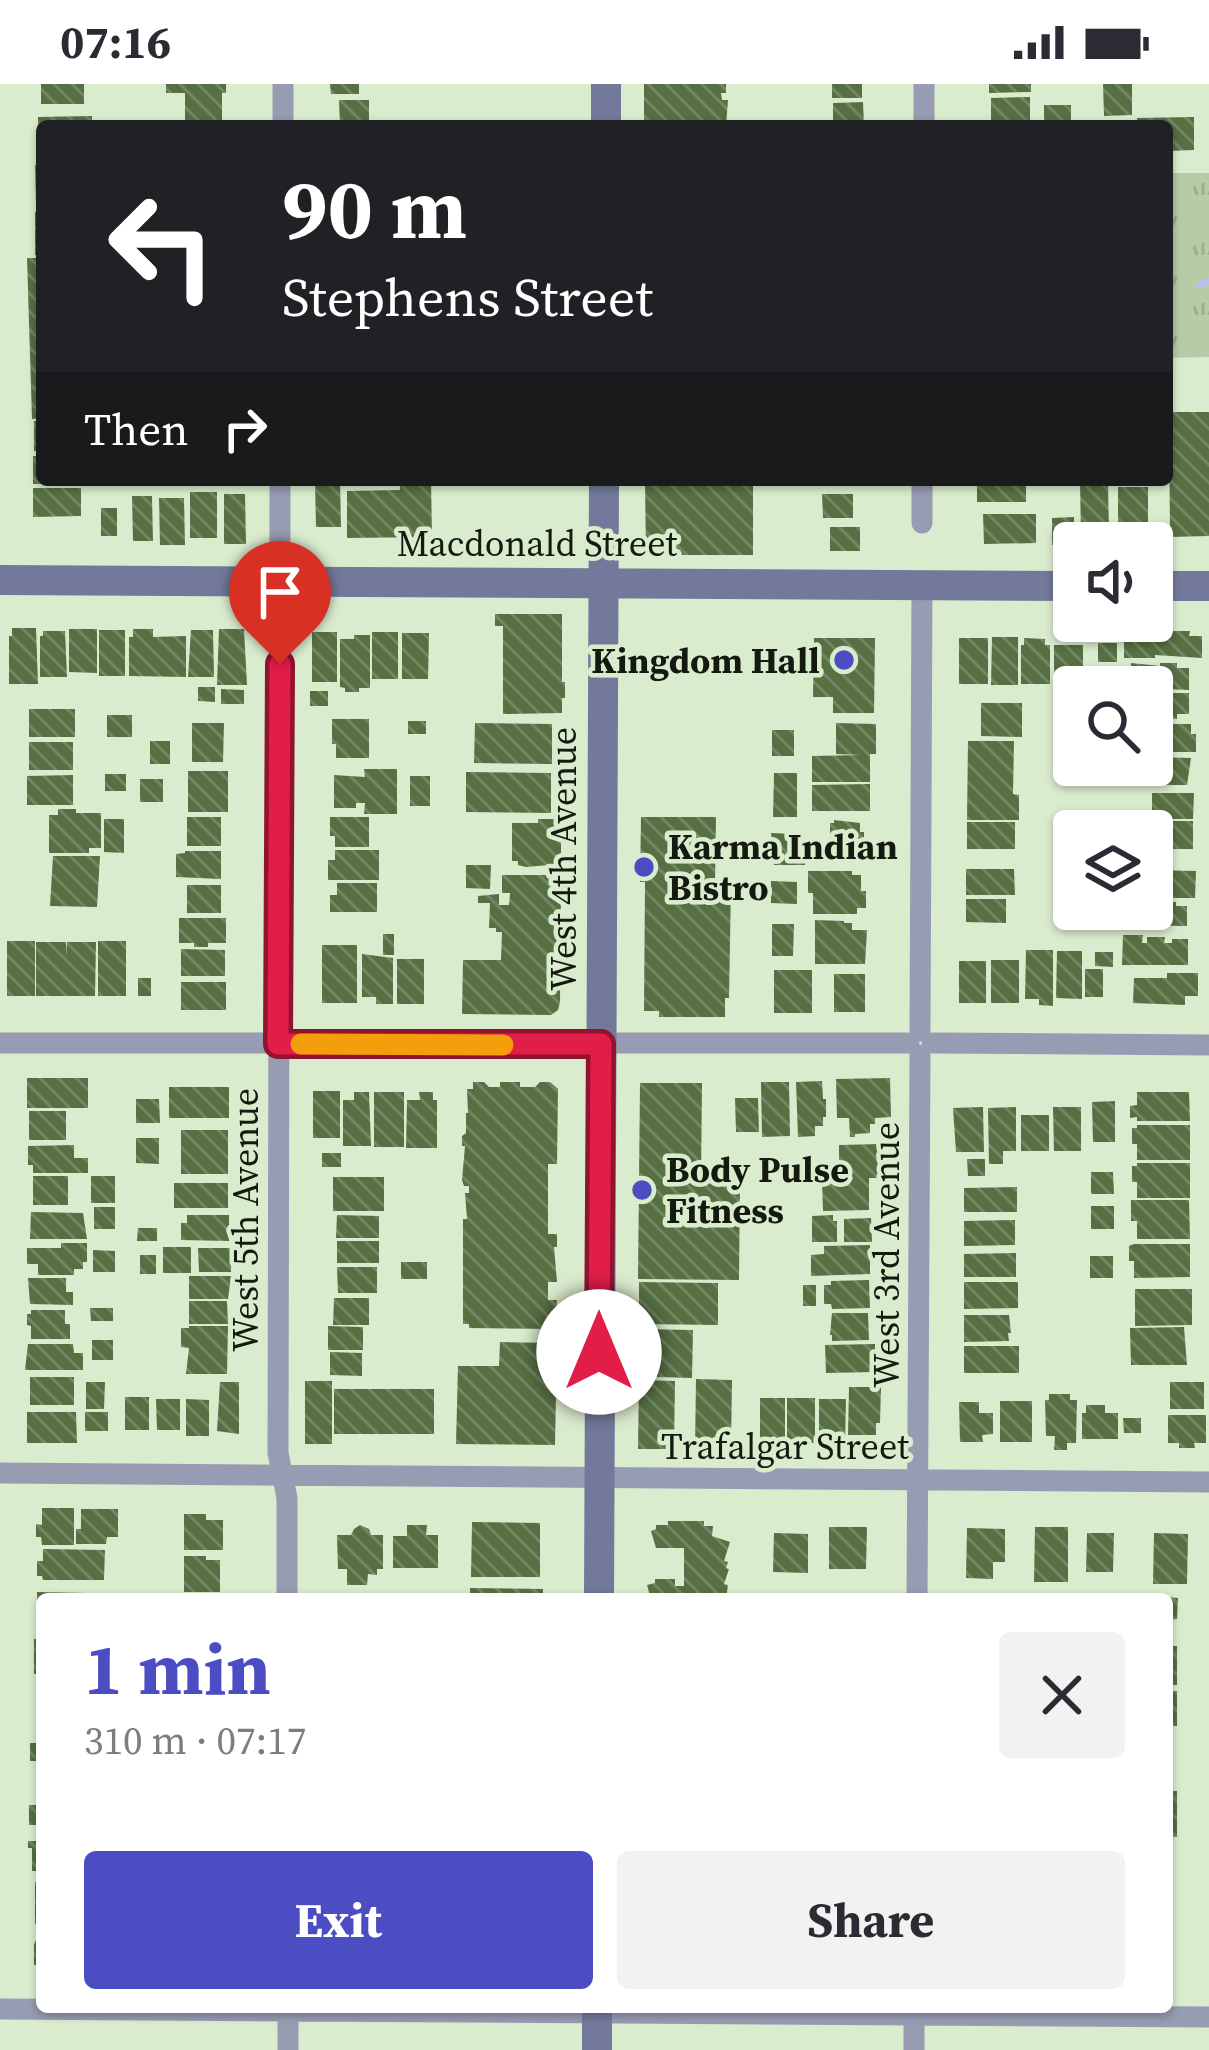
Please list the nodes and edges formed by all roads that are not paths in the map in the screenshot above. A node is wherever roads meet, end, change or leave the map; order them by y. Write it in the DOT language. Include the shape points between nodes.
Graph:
graph roads {
  1 [pos="284,84"];
  2 [pos="606,84"];
  3 [pos="924,84"];
  4 [pos="283,120"];
  5 [pos="606,120"];
  6 [pos="923,120"];
  7 [pos="280,486"];
  8 [pos="604,486"];
  9 [pos="922,486"];
  10 [pos="922,523"];
  11 [pos="0,580"];
  12 [pos="281,581"];
  13 [pos="604,583"];
  14 [pos="922,585"];
  15 [pos="1053,586"];
  16 [pos="1173,586"];
  17 [pos="1209,586"];
  18 [pos="0,1043"];
  19 [pos="920,1043"];
  20 [pos="278,1044"];
  21 [pos="601,1044"];
  22 [pos="1209,1046"];
  23 [pos="0,1473"];
  24 [pos="284,1475"];
  25 [pos="599,1478"];
  26 [pos="918,1480"];
  27 [pos="1209,1482"];
  28 [pos="287,1593"];
  29 [pos="599,1593"];
  30 [pos="917,1593"];
  31 [pos="0,2009"];
  32 [pos="36,2009"];
  33 [pos="289,2013"];
  34 [pos="597,2013"];
  35 [pos="914,2013"];
  36 [pos="1012,2013"];
  37 [pos="1209,2017"];
  38 [pos="288,2050"];
  39 [pos="597,2050"];
  40 [pos="914,2050"];
  1 -- 4 [label="street"];
  2 -- 5 [label="main road"];
  3 -- 6 [label="street"];
  7 -- 12 [label="street, West 5th Avenue"];
  8 -- 13 [label="main road, West 4th Avenue"];
  9 -- 10 [label="street"];
  11 -- 12 [label="main road, Macdonald Street"];
  12 -- 13 [label="main road, Macdonald Street"];
  12 -- 20 [label="street, West 5th Avenue"];
  13 -- 14 [label="main road, Macdonald Street"];
  13 -- 21 [label="main road, West 4th Avenue"];
  14 -- 15 [label="main road, Macdonald Street"];
  14 -- 19 [label="street, West 3rd Avenue"];
  16 -- 17 [label="main road"];
  18 -- 20 [label="street"];
  19 -- 21 [label="street"];
  19 -- 22 [label="street"];
  19 -- 26 [label="street, West 3rd Avenue"];
  20 -- 21 [label="street"];
  20 -- 24 [label="street, West 5th Avenue"];
  21 -- 25 [label="main road, West 4th Avenue"];
  23 -- 24 [label="street, Trafalgar Street"];
  24 -- 25 [label="street, Trafalgar Street"];
  24 -- 28 [label="street, West 5th Avenue"];
  25 -- 26 [label="street, Trafalgar Street"];
  25 -- 29 [label="main road, West 4th Avenue"];
  26 -- 27 [label="street, Trafalgar Street"];
  26 -- 30 [label="street, West 3rd Avenue"];
  31 -- 32 [label="street"];
  33 -- 38 [label="street"];
  34 -- 39 [label="main road"];
  35 -- 40 [label="street"];
  36 -- 37 [label="street"];
}
